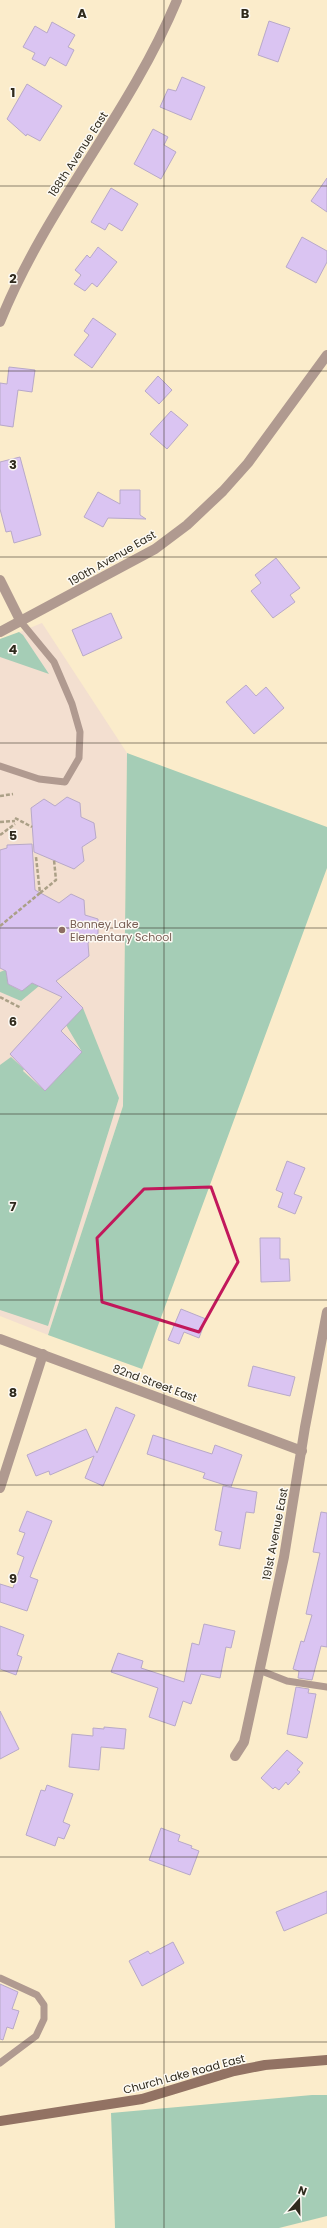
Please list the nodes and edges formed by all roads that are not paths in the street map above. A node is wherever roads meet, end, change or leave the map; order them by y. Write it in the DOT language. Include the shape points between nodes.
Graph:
graph roads {
  1 [pos="177,0"];
  2 [pos="0,322"];
  3 [pos="327,355"];
  4 [pos="0,580"];
  5 [pos="21,622"];
  6 [pos="0,632"];
  7 [pos="0,766"];
  8 [pos="327,1312"];
  9 [pos="0,1339"];
  10 [pos="43,1354"];
  11 [pos="302,1451"];
  12 [pos="0,1488"];
  13 [pos="259,1670"];
  14 [pos="327,1687"];
  15 [pos="235,1756"];
  16 [pos="0,1978"];
  17 [pos="327,2060"];
  18 [pos="0,2063"];
  19 [pos="0,2121"];
  1 -- 2 [label="street, 188th Avenue East" via="134,88 47,225 11,294"];
  3 -- 5 [label="street, 190th Avenue East" via="248,464 187,525 155,549"];
  4 -- 5 [label="street"];
  5 -- 6 [label="street, 190th Avenue East"];
  5 -- 7 [label="lane" via="54,662 72,704 80,732 79,758 65,782 38,779"];
  8 -- 11 [label="street, 191st Avenue East" via="304,1427"];
  9 -- 10 [label="street, 82nd Street East"];
  10 -- 11 [label="street, 82nd Street East"];
  10 -- 12 [label="street"];
  11 -- 13 [label="street, 191st Avenue East" via="284,1557"];
  13 -- 14 [label="lane" via="288,1681"];
  13 -- 15 [label="street, 191st Avenue East" via="244,1742"];
  16 -- 18 [label="lane" via="37,1995 44,2005 44,2019 36,2036"];
  17 -- 19 [label="street, Church Lake Road East" via="265,2065 234,2071 142,2099"];
}
